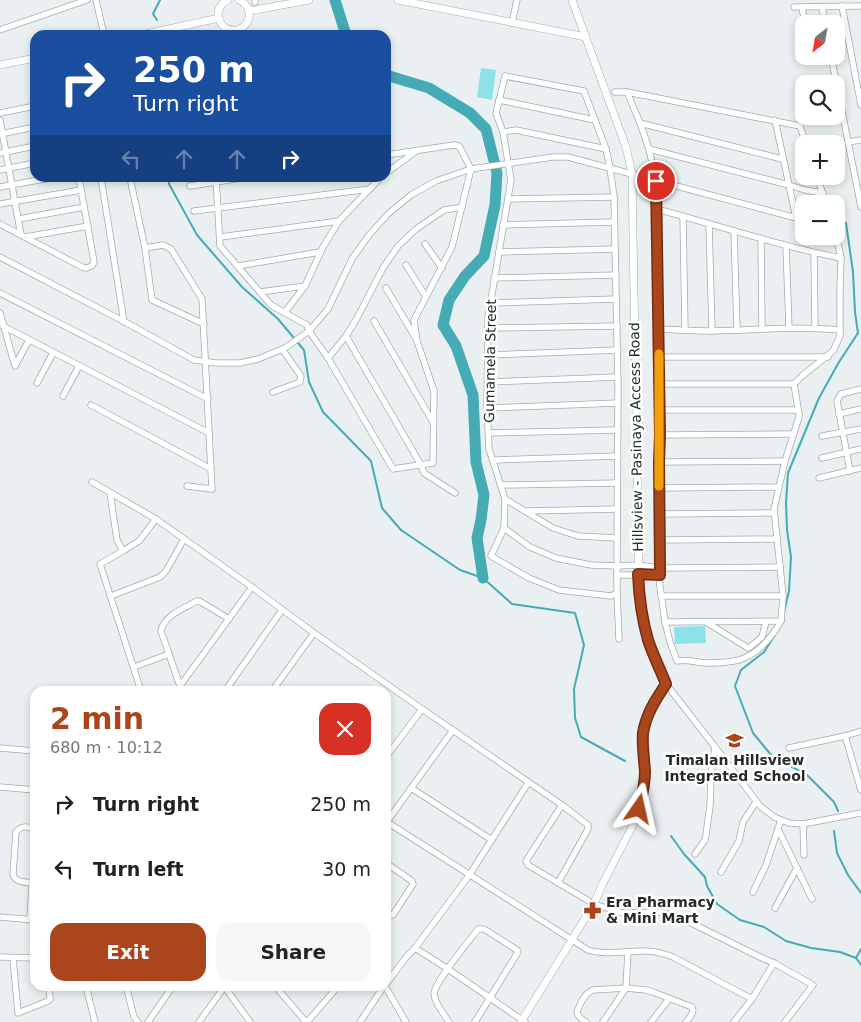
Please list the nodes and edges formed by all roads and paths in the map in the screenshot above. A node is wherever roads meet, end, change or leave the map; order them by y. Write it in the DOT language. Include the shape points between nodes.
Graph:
graph roads {
  1 [pos="87,0"];
  2 [pos="96,0"];
  3 [pos="228,0"];
  4 [pos="239,0"];
  5 [pos="309,0"];
  6 [pos="398,0"];
  7 [pos="518,0"];
  8 [pos="572,0"];
  9 [pos="842,6"];
  10 [pos="860,6"];
  11 [pos="794,7"];
  12 [pos="802,7"];
  13 [pos="822,7"];
  14 [pos="249,12"];
  15 [pos="861,13"];
  16 [pos="804,15"];
  17 [pos="823,15"];
  18 [pos="218,18"];
  19 [pos="512,23"];
  20 [pos="0,30"];
  21 [pos="103,30"];
  22 [pos="164,30"];
  23 [pos="233,30"];
  24 [pos="239,30"];
  25 [pos="586,37"];
  26 [pos="30,59"];
  27 [pos="0,65"];
  28 [pos="833,65"];
  29 [pos="614,92"];
  30 [pos="627,92"];
  31 [pos="499,100"];
  32 [pos="861,105"];
  33 [pos="30,107"];
  34 [pos="0,113"];
  35 [pos="0,120"];
  36 [pos="595,120"];
  37 [pos="774,120"];
  38 [pos="640,123"];
  39 [pos="30,128"];
  40 [pos="503,132"];
  41 [pos="1,134"];
  42 [pos="803,135"];
  43 [pos="861,140"];
  44 [pos="848,142"];
  45 [pos="30,147"];
  46 [pos="606,149"];
  47 [pos="649,149"];
  48 [pos="416,151"];
  49 [pos="3,152"];
  50 [pos="391,154"];
  51 [pos="782,159"];
  52 [pos="508,163"];
  53 [pos="30,164"];
  54 [pos="9,168"];
  55 [pos="391,168"];
  56 [pos="610,168"];
  57 [pos="471,169"];
  58 [pos="0,170"];
  59 [pos="632,174"];
  60 [pos="656,181"];
  61 [pos="30,182"];
  62 [pos="80,182"];
  63 [pos="102,182"];
  64 [pos="131,182"];
  65 [pos="207,182"];
  66 [pos="216,182"];
  67 [pos="376,182"];
  68 [pos="13,185"];
  69 [pos="789,185"];
  70 [pos="820,185"];
  71 [pos="190,186"];
  72 [pos="0,187"];
  73 [pos="370,188"];
  74 [pos="81,190"];
  75 [pos="823,193"];
  76 [pos="614,196"];
  77 [pos="508,199"];
  78 [pos="16,202"];
  79 [pos="0,204"];
  80 [pos="462,206"];
  81 [pos="84,207"];
  82 [pos="861,207"];
  83 [pos="218,209"];
  84 [pos="656,209"];
  85 [pos="194,211"];
  86 [pos="795,213"];
  87 [pos="683,216"];
  88 [pos="795,218"];
  89 [pos="19,220"];
  90 [pos="339,221"];
  91 [pos="614,222"];
  92 [pos="0,224"];
  93 [pos="709,224"];
  94 [pos="503,225"];
  95 [pos="88,226"];
  96 [pos="734,230"];
  97 [pos="23,236"];
  98 [pos="220,237"];
  99 [pos="761,238"];
  100 [pos="425,244"];
  101 [pos="838,245"];
  102 [pos="786,246"];
  103 [pos="145,248"];
  104 [pos="615,249"];
  105 [pos="320,252"];
  106 [pos="499,252"];
  107 [pos="814,253"];
  108 [pos="0,258"];
  109 [pos="841,258"];
  110 [pos="238,266"];
  111 [pos="406,266"];
  112 [pos="442,268"];
  113 [pos="616,275"];
  114 [pos="494,278"];
  115 [pos="305,286"];
  116 [pos="386,288"];
  117 [pos="260,292"];
  118 [pos="0,293"];
  119 [pos="426,298"];
  120 [pos="616,299"];
  121 [pos="490,303"];
  122 [pos="285,312"];
  123 [pos="0,314"];
  124 [pos="374,321"];
  125 [pos="124,322"];
  126 [pos="204,324"];
  127 [pos="4,326"];
  128 [pos="617,326"];
  129 [pos="488,328"];
  130 [pos="762,328"];
  131 [pos="790,328"];
  132 [pos="815,328"];
  133 [pos="659,329"];
  134 [pos="737,329"];
  135 [pos="685,330"];
  136 [pos="840,330"];
  137 [pos="310,331"];
  138 [pos="712,331"];
  139 [pos="346,336"];
  140 [pos="29,340"];
  141 [pos="417,341"];
  142 [pos="284,348"];
  143 [pos="618,350"];
  144 [pos="54,353"];
  145 [pos="488,355"];
  146 [pos="828,356"];
  147 [pos="659,357"];
  148 [pos="328,358"];
  149 [pos="206,362"];
  150 [pos="79,366"];
  151 [pos="618,376"];
  152 [pos="488,382"];
  153 [pos="37,383"];
  154 [pos="659,384"];
  155 [pos="794,384"];
  156 [pos="861,389"];
  157 [pos="273,392"];
  158 [pos="63,396"];
  159 [pos="208,399"];
  160 [pos="618,403"];
  161 [pos="91,405"];
  162 [pos="488,408"];
  163 [pos="861,409"];
  164 [pos="660,410"];
  165 [pos="798,410"];
  166 [pos="839,414"];
  167 [pos="434,424"];
  168 [pos="861,429"];
  169 [pos="618,430"];
  170 [pos="842,432"];
  171 [pos="209,433"];
  172 [pos="488,433"];
  173 [pos="793,434"];
  174 [pos="660,435"];
  175 [pos="822,436"];
  176 [pos="861,450"];
  177 [pos="846,452"];
  178 [pos="618,456"];
  179 [pos="822,458"];
  180 [pos="493,460"];
  181 [pos="785,460"];
  182 [pos="659,462"];
  183 [pos="421,465"];
  184 [pos="861,468"];
  185 [pos="211,470"];
  186 [pos="850,471"];
  187 [pos="819,478"];
  188 [pos="92,482"];
  189 [pos="618,483"];
  190 [pos="501,485"];
  191 [pos="187,486"];
  192 [pos="778,487"];
  193 [pos="659,488"];
  194 [pos="110,493"];
  195 [pos="455,493"];
  196 [pos="505,499"];
  197 [pos="617,509"];
  198 [pos="526,511"];
  199 [pos="774,513"];
  200 [pos="660,514"];
  201 [pos="156,519"];
  202 [pos="504,528"];
  203 [pos="617,538"];
  204 [pos="184,539"];
  205 [pos="778,539"];
  206 [pos="660,540"];
  207 [pos="123,551"];
  208 [pos="638,565"];
  209 [pos="617,566"];
  210 [pos="780,567"];
  211 [pos="660,568"];
  212 [pos="617,574"];
  213 [pos="638,574"];
  214 [pos="660,575"];
  215 [pos="252,587"];
  216 [pos="617,593"];
  217 [pos="110,596"];
  218 [pos="661,596"];
  219 [pos="783,596"];
  220 [pos="282,610"];
  221 [pos="229,619"];
  222 [pos="781,621"];
  223 [pos="665,622"];
  224 [pos="706,622"];
  225 [pos="766,622"];
  226 [pos="314,634"];
  227 [pos="619,639"];
  228 [pos="169,654"];
  229 [pos="134,667"];
  230 [pos="666,684"];
  231 [pos="140,686"];
  232 [pos="181,686"];
  233 [pos="184,686"];
  234 [pos="228,686"];
  235 [pos="276,686"];
  236 [pos="388,686"];
  237 [pos="391,688"];
  238 [pos="422,710"];
  239 [pos="453,730"];
  240 [pos="861,731"];
  241 [pos="845,736"];
  242 [pos="0,748"];
  243 [pos="715,748"];
  244 [pos="789,748"];
  245 [pos="391,750"];
  246 [pos="30,751"];
  247 [pos="528,783"];
  248 [pos="0,787"];
  249 [pos="411,788"];
  250 [pos="30,790"];
  251 [pos="861,790"];
  252 [pos="756,802"];
  253 [pos="562,805"];
  254 [pos="861,813"];
  255 [pos="391,816"];
  256 [pos="781,820"];
  257 [pos="803,824"];
  258 [pos="391,825"];
  259 [pos="30,828"];
  260 [pos="778,829"];
  261 [pos="492,840"];
  262 [pos="694,854"];
  263 [pos="804,855"];
  264 [pos="391,866"];
  265 [pos="796,868"];
  266 [pos="721,872"];
  267 [pos="470,874"];
  268 [pos="30,883"];
  269 [pos="558,883"];
  270 [pos="753,892"];
  271 [pos="812,899"];
  272 [pos="594,904"];
  273 [pos="776,908"];
  274 [pos="391,915"];
  275 [pos="0,917"];
  276 [pos="30,920"];
  277 [pos="573,939"];
  278 [pos="415,948"];
  279 [pos="628,952"];
  280 [pos="0,957"];
  281 [pos="13,958"];
  282 [pos="30,958"];
  283 [pos="774,963"];
  284 [pos="448,969"];
  285 [pos="391,977"];
  286 [pos="626,988"];
  287 [pos="49,991"];
  288 [pos="87,991"];
  289 [pos="127,991"];
  290 [pos="167,991"];
  291 [pos="221,991"];
  292 [pos="228,991"];
  293 [pos="279,991"];
  294 [pos="334,991"];
  295 [pos="381,991"];
  296 [pos="388,991"];
  297 [pos="490,997"];
  298 [pos="668,999"];
  299 [pos="752,999"];
  300 [pos="202,1021"];
  301 [pos="523,1021"];
  302 [pos="95,1022"];
  303 [pos="138,1022"];
  304 [pos="148,1022"];
  305 [pos="250,1022"];
  306 [pos="306,1022"];
  307 [pos="360,1022"];
  308 [pos="406,1022"];
  309 [pos="449,1022"];
  310 [pos="475,1022"];
  311 [pos="586,1022"];
  312 [pos="603,1022"];
  313 [pos="651,1022"];
  314 [pos="686,1022"];
  315 [pos="734,1022"];
  316 [pos="785,1022"];
  1 -- 20 [label="street"];
  2 -- 21 [label="street"];
  3 -- 18 [label="street" via="221,6"];
  4 -- 14 [label="street" via="246,4"];
  5 -- 14 [label="street"];
  6 -- 19 [label="street"];
  7 -- 19 [label="street"];
  8 -- 25 [label="street, Hillsview - Pasinaya Access Road"];
  9 -- 10 [label="street"];
  9 -- 13 [label="street"];
  9 -- 32 [label="street"];
  10 -- 15 [label="street"];
  11 -- 12 [label="street"];
  12 -- 13 [label="street"];
  12 -- 16 [label="street"];
  13 -- 17 [label="street"];
  14 -- 24 [label="street" via="247,23"];
  18 -- 22 [label="street"];
  18 -- 23 [label="street" via="225,28"];
  19 -- 25 [label="street"];
  25 -- 59 [label="street, Hillsview - Pasinaya Access Road" via="626,147"];
  26 -- 27 [label="street"];
  28 -- 44 [label="street"];
  29 -- 30 [label="street"];
  30 -- 37 [label="street"];
  30 -- 38 [label="street"];
  31 -- 36 [label="street"];
  31 -- 36 [label="street, Gumamela Street" via="505,76 584,91"];
  31 -- 40 [label="street, Gumamela Street" via="496,113"];
  33 -- 34 [label="street"];
  35 -- 41 [label="street"];
  36 -- 46 [label="street"];
  37 -- 42 [label="street" via="800,126"];
  37 -- 51 [label="street"];
  38 -- 47 [label="street"];
  38 -- 51 [label="street"];
  39 -- 41 [label="street"];
  40 -- 46 [label="street" via="516,130"];
  40 -- 52 [label="street, Gumamela Street"];
  41 -- 49 [label="street"];
  43 -- 44 [label="street"];
  44 -- 82 [label="street"];
  45 -- 49 [label="street"];
  46 -- 56 [label="street"];
  47 -- 60 [label="street"];
  47 -- 69 [label="street"];
  48 -- 50 [label="street"];
  48 -- 55 [label="street"];
  48 -- 57 [label="street" via="459,146"];
  49 -- 54 [label="street"];
  51 -- 69 [label="street"];
  52 -- 56 [label="street" via="568,157"];
  52 -- 57 [label="street"];
  52 -- 77 [label="street, Gumamela Street" via="511,180"];
  53 -- 54 [label="street"];
  54 -- 58 [label="street"];
  54 -- 68 [label="street"];
  56 -- 59 [label="street"];
  56 -- 76 [label="street"];
  57 -- 80 [label="street"];
  57 -- 137 [label="street" via="436,181 411,195 388,214 352,259 328,309"];
  59 -- 60 [label="street"];
  59 -- 208 [label="street, Hillsview - Pasinaya Access Road"];
  60 -- 84 [label="street"];
  60 -- 88 [label="street"];
  61 -- 68 [label="street"];
  62 -- 74 [label="street"];
  63 -- 125 [label="street"];
  64 -- 103 [label="street"];
  65 -- 71 [label="street"];
  66 -- 83 [label="street"];
  67 -- 73 [label="street"];
  68 -- 72 [label="street"];
  68 -- 78 [label="street"];
  69 -- 75 [label="street"];
  69 -- 86 [label="street"];
  70 -- 75 [label="street"];
  73 -- 83 [label="street"];
  73 -- 90 [label="street"];
  74 -- 78 [label="street"];
  74 -- 81 [label="street"];
  76 -- 77 [label="street"];
  76 -- 91 [label="street"];
  77 -- 94 [label="street, Gumamela Street"];
  78 -- 79 [label="street"];
  78 -- 89 [label="street"];
  80 -- 112 [label="street" via="452,247"];
  80 -- 139 [label="street" via="444,210 398,246"];
  81 -- 89 [label="street"];
  81 -- 95 [label="street"];
  83 -- 85 [label="street"];
  83 -- 98 [label="street"];
  84 -- 87 [label="street"];
  84 -- 133 [label="street"];
  87 -- 93 [label="street"];
  87 -- 135 [label="street"];
  89 -- 97 [label="street"];
  90 -- 98 [label="street"];
  90 -- 105 [label="street"];
  91 -- 94 [label="street"];
  91 -- 104 [label="street"];
  92 -- 97 [label="street"];
  93 -- 96 [label="street"];
  93 -- 138 [label="street"];
  94 -- 106 [label="street, Gumamela Street"];
  95 -- 97 [label="street"];
  95 -- 97 [label="street" via="94,262 89,267 82,267"];
  96 -- 99 [label="street"];
  96 -- 134 [label="street"];
  98 -- 110 [label="street" via="220,246"];
  99 -- 102 [label="street"];
  99 -- 130 [label="street"];
  100 -- 112 [label="street"];
  101 -- 109 [label="street"];
  102 -- 107 [label="street"];
  102 -- 131 [label="street"];
  103 -- 126 [label="street" via="152,300"];
  103 -- 126 [label="street" via="164,245 172,249 202,300"];
  104 -- 106 [label="street"];
  104 -- 113 [label="street"];
  105 -- 110 [label="street"];
  105 -- 115 [label="street"];
  106 -- 114 [label="street, Gumamela Street"];
  107 -- 109 [label="street"];
  107 -- 132 [label="street"];
  108 -- 125 [label="street"];
  109 -- 136 [label="street"];
  110 -- 117 [label="street"];
  111 -- 119 [label="street"];
  112 -- 119 [label="street"];
  113 -- 114 [label="street"];
  113 -- 120 [label="street"];
  114 -- 121 [label="street, Gumamela Street"];
  115 -- 117 [label="street"];
  115 -- 122 [label="street"];
  116 -- 141 [label="street"];
  117 -- 122 [label="street"];
  118 -- 159 [label="street"];
  119 -- 141 [label="street" via="414,320"];
  120 -- 121 [label="street"];
  120 -- 128 [label="street"];
  121 -- 129 [label="street, Gumamela Street"];
  122 -- 137 [label="street" via="307,324"];
  123 -- 127 [label="street"];
  124 -- 167 [label="street"];
  125 -- 149 [label="street" via="194,360"];
  126 -- 149 [label="street"];
  127 -- 140 [label="street"];
  127 -- 140 [label="street" via="15,366"];
  128 -- 129 [label="street"];
  128 -- 143 [label="street"];
  129 -- 145 [label="street, Gumamela Street"];
  130 -- 131 [label="street"];
  130 -- 134 [label="street"];
  131 -- 132 [label="street"];
  132 -- 136 [label="street"];
  133 -- 135 [label="street"];
  133 -- 147 [label="street"];
  134 -- 138 [label="street"];
  135 -- 138 [label="street"];
  136 -- 146 [label="street" via="834,351"];
  137 -- 142 [label="street"];
  137 -- 148 [label="street"];
  139 -- 148 [label="street"];
  139 -- 183 [label="street"];
  140 -- 144 [label="street"];
  141 -- 167 [label="street" via="434,391"];
  142 -- 149 [label="street" via="240,363"];
  142 -- 157 [label="street" via="301,376 300,382"];
  143 -- 145 [label="street"];
  143 -- 151 [label="street"];
  144 -- 150 [label="street"];
  144 -- 153 [label="street"];
  145 -- 152 [label="street, Gumamela Street"];
  146 -- 147 [label="street"];
  146 -- 155 [label="street"];
  147 -- 154 [label="street"];
  148 -- 183 [label="street" via="393,469"];
  149 -- 159 [label="street"];
  150 -- 158 [label="street"];
  150 -- 171 [label="street"];
  151 -- 152 [label="street"];
  151 -- 160 [label="street"];
  152 -- 162 [label="street, Gumamela Street"];
  154 -- 155 [label="street"];
  154 -- 164 [label="street"];
  155 -- 165 [label="street"];
  156 -- 166 [label="street" via="841,394 837,400"];
  159 -- 171 [label="street"];
  160 -- 162 [label="street"];
  160 -- 169 [label="street"];
  161 -- 185 [label="street"];
  162 -- 172 [label="street, Gumamela Street"];
  163 -- 166 [label="street"];
  164 -- 165 [label="street"];
  164 -- 174 [label="street"];
  165 -- 173 [label="street"];
  166 -- 170 [label="street"];
  167 -- 183 [label="street" via="433,463"];
  168 -- 170 [label="street"];
  169 -- 172 [label="street"];
  169 -- 178 [label="street"];
  170 -- 175 [label="street"];
  170 -- 177 [label="street"];
  171 -- 185 [label="street"];
  172 -- 180 [label="street, Gumamela Street"];
  173 -- 174 [label="street"];
  173 -- 181 [label="street"];
  174 -- 182 [label="street"];
  176 -- 177 [label="street"];
  177 -- 179 [label="street"];
  177 -- 186 [label="street"];
  178 -- 180 [label="street"];
  178 -- 189 [label="street"];
  180 -- 190 [label="street, Gumamela Street"];
  181 -- 182 [label="street"];
  181 -- 192 [label="street"];
  182 -- 193 [label="street"];
  183 -- 195 [label="street" via="424,473"];
  184 -- 186 [label="street"];
  185 -- 191 [label="street" via="212,489"];
  186 -- 187 [label="street"];
  188 -- 194 [label="street"];
  189 -- 190 [label="street"];
  189 -- 197 [label="street"];
  190 -- 196 [label="street, Gumamela Street"];
  192 -- 193 [label="street"];
  192 -- 199 [label="street"];
  193 -- 200 [label="street"];
  194 -- 201 [label="street"];
  194 -- 207 [label="street" via="117,540"];
  196 -- 198 [label="street"];
  196 -- 202 [label="street, Gumamela Street"];
  197 -- 198 [label="street"];
  197 -- 203 [label="street"];
  198 -- 203 [label="street" via="553,528 578,536"];
  199 -- 200 [label="street"];
  199 -- 205 [label="street"];
  200 -- 206 [label="street"];
  201 -- 204 [label="street"];
  201 -- 207 [label="street" via="139,541"];
  202 -- 209 [label="street" via="530,547 556,558"];
  202 -- 216 [label="street, Gumamela Street" via="491,556 529,578 559,590 611,596"];
  203 -- 209 [label="street"];
  204 -- 215 [label="street"];
  204 -- 217 [label="street" via="160,577"];
  205 -- 206 [label="street"];
  205 -- 210 [label="street"];
  206 -- 211 [label="street"];
  207 -- 217 [label="street" via="100,564"];
  208 -- 209 [label="street"];
  208 -- 211 [label="street"];
  208 -- 213 [label="street, Hillsview - Pasinaya Access Road"];
  209 -- 212 [label="street"];
  210 -- 211 [label="street"];
  210 -- 219 [label="street"];
  211 -- 214 [label="street"];
  212 -- 213 [label="street"];
  212 -- 216 [label="street"];
  213 -- 214 [label="street"];
  213 -- 230 [label="street, Hillsview - Pasinaya Access Road" via="648,639"];
  214 -- 218 [label="street"];
  215 -- 220 [label="street"];
  215 -- 221 [label="street"];
  216 -- 227 [label="street"];
  217 -- 229 [label="street"];
  218 -- 219 [label="street"];
  218 -- 223 [label="street"];
  219 -- 222 [label="street"];
  220 -- 226 [label="street"];
  220 -- 234 [label="street"];
  221 -- 228 [label="street" via="197,601 171,616 161,628"];
  221 -- 233 [label="street"];
  222 -- 223 [label="street" via="766,642 749,655 739,660 708,663 677,661"];
  222 -- 225 [label="street"];
  223 -- 224 [label="street"];
  224 -- 225 [label="street"];
  224 -- 225 [label="street" via="748,648 762,637"];
  226 -- 235 [label="street"];
  226 -- 236 [label="street"];
  228 -- 229 [label="street"];
  228 -- 232 [label="street"];
  229 -- 231 [label="street"];
  230 -- 243 [label="street"];
  230 -- 272 [label="street" via="652,706 644,728 645,773 639,809"];
  237 -- 238 [label="street"];
  238 -- 239 [label="street"];
  238 -- 245 [label="street"];
  239 -- 247 [label="street"];
  239 -- 249 [label="street"];
  240 -- 241 [label="street"];
  241 -- 244 [label="street"];
  241 -- 251 [label="street"];
  242 -- 246 [label="street"];
  243 -- 252 [label="street"];
  243 -- 262 [label="street" via="706,835"];
  247 -- 253 [label="street"];
  247 -- 261 [label="street"];
  248 -- 250 [label="street"];
  249 -- 255 [label="street"];
  249 -- 261 [label="street"];
  252 -- 256 [label="street" via="764,811"];
  252 -- 266 [label="street" via="743,822 739,841"];
  253 -- 269 [label="street" via="589,827"];
  253 -- 269 [label="street" via="526,861"];
  254 -- 257 [label="street"];
  256 -- 257 [label="street"];
  256 -- 260 [label="street"];
  257 -- 263 [label="street"];
  258 -- 267 [label="street"];
  259 -- 268 [label="street" via="23,827 16,832 13,874 17,881"];
  260 -- 265 [label="street"];
  260 -- 270 [label="street"];
  261 -- 267 [label="street"];
  264 -- 274 [label="street" via="413,882"];
  265 -- 271 [label="street"];
  265 -- 273 [label="street"];
  267 -- 277 [label="street"];
  267 -- 278 [label="street"];
  269 -- 272 [label="street"];
  272 -- 277 [label="street"];
  272 -- 283 [label="street" via="622,913 660,912 679,917"];
  275 -- 276 [label="street"];
  277 -- 279 [label="street" via="593,952"];
  277 -- 301 [label="street"];
  278 -- 284 [label="street"];
  278 -- 285 [label="street"];
  279 -- 286 [label="street"];
  279 -- 299 [label="street" via="661,952"];
  280 -- 281 [label="street"];
  281 -- 282 [label="street"];
  281 -- 287 [label="street" via="18,1013 48,1002"];
  283 -- 299 [label="street"];
  283 -- 316 [label="street" via="813,985"];
  284 -- 297 [label="street"];
  284 -- 297 [label="street" via="481,928 517,950"];
  284 -- 309 [label="street" via="434,990 434,996"];
  286 -- 298 [label="street" via="653,992"];
  286 -- 311 [label="street" via="593,990 586,994 577,1012"];
  286 -- 312 [label="street"];
  288 -- 302 [label="street"];
  289 -- 303 [label="street"];
  290 -- 304 [label="street"];
  291 -- 300 [label="street"];
  292 -- 305 [label="street"];
  293 -- 306 [label="street"];
  294 -- 306 [label="street"];
  295 -- 307 [label="street"];
  296 -- 308 [label="street"];
  297 -- 301 [label="street"];
  297 -- 310 [label="street"];
  298 -- 313 [label="street"];
  298 -- 314 [label="street" via="692,1007 693,1013"];
  299 -- 315 [label="street"];
}
